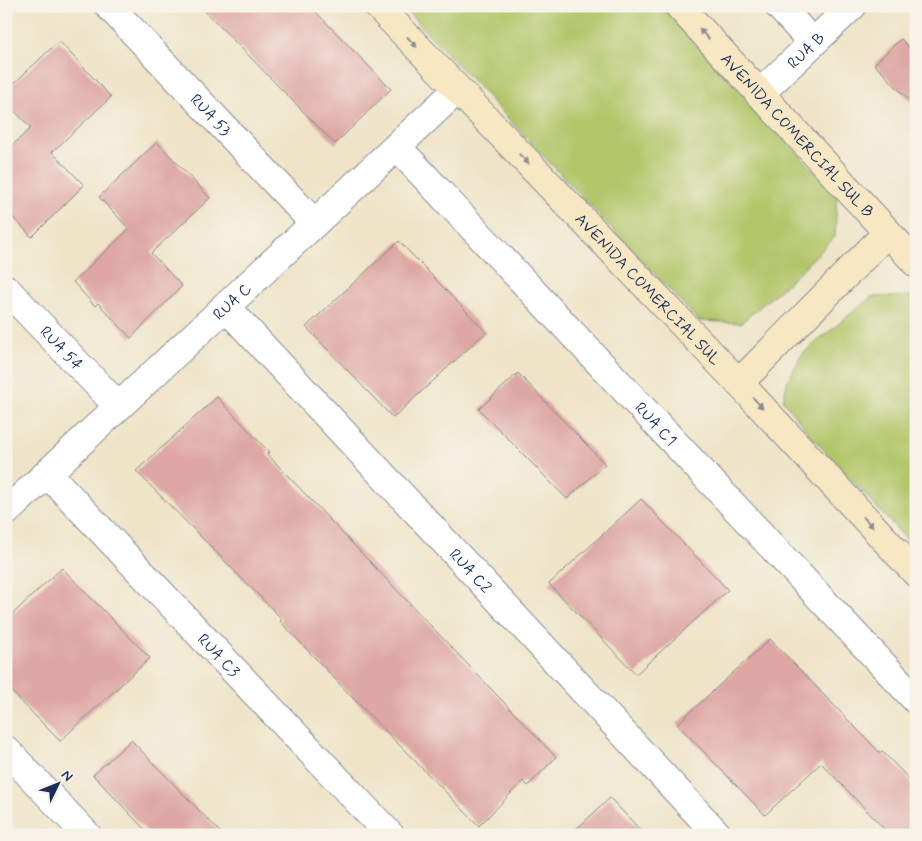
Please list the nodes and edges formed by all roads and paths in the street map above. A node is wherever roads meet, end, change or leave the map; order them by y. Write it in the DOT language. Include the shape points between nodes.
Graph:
graph roads {
  1 [pos="109,6"];
  2 [pos="378,6"];
  3 [pos="679,6"];
  4 [pos="778,6"];
  5 [pos="852,6"];
  6 [pos="813,43"];
  7 [pos="458,90"];
  8 [pos="759,94"];
  9 [pos="396,147"];
  10 [pos="314,223"];
  11 [pos="887,233"];
  12 [pos="916,263"];
  13 [pos="6,289"];
  14 [pos="225,306"];
  15 [pos="739,383"];
  16 [pos="118,406"];
  17 [pos="48,474"];
  18 [pos="6,512"];
  19 [pos="916,573"];
  20 [pos="916,700"];
  21 [pos="6,750"];
  22 [pos="87,835"];
  23 [pos="390,835"];
  24 [pos="718,835"];
  1 -- 10 [label="street, RUA 53"];
  2 -- 7 [label="street, AVENIDA COMERCIAL SUL, one-way"];
  8 -- 3 [label="street, AVENIDA COMERCIAL SUL B, one-way"];
  4 -- 6 [label="street"];
  5 -- 6 [label="street, RUA B"];
  6 -- 8 [label="street, RUA B"];
  7 -- 9 [label="street, RUA C"];
  7 -- 15 [label="street, AVENIDA COMERCIAL SUL, one-way"];
  8 -- 11 [label="street, AVENIDA COMERCIAL SUL B"];
  9 -- 10 [label="street, RUA C"];
  9 -- 20 [label="street, RUA C1"];
  10 -- 14 [label="street, RUA C"];
  11 -- 12 [label="street, AVENIDA COMERCIAL SUL B"];
  11 -- 15 [label="street"];
  13 -- 16 [label="street, RUA 54"];
  14 -- 16 [label="street, RUA C"];
  14 -- 24 [label="street, RUA C2"];
  15 -- 19 [label="street, AVENIDA COMERCIAL SUL, one-way"];
  16 -- 17 [label="street, RUA C"];
  17 -- 18 [label="street, RUA C"];
  17 -- 23 [label="street, RUA C3"];
  21 -- 22 [label="street"];
}
